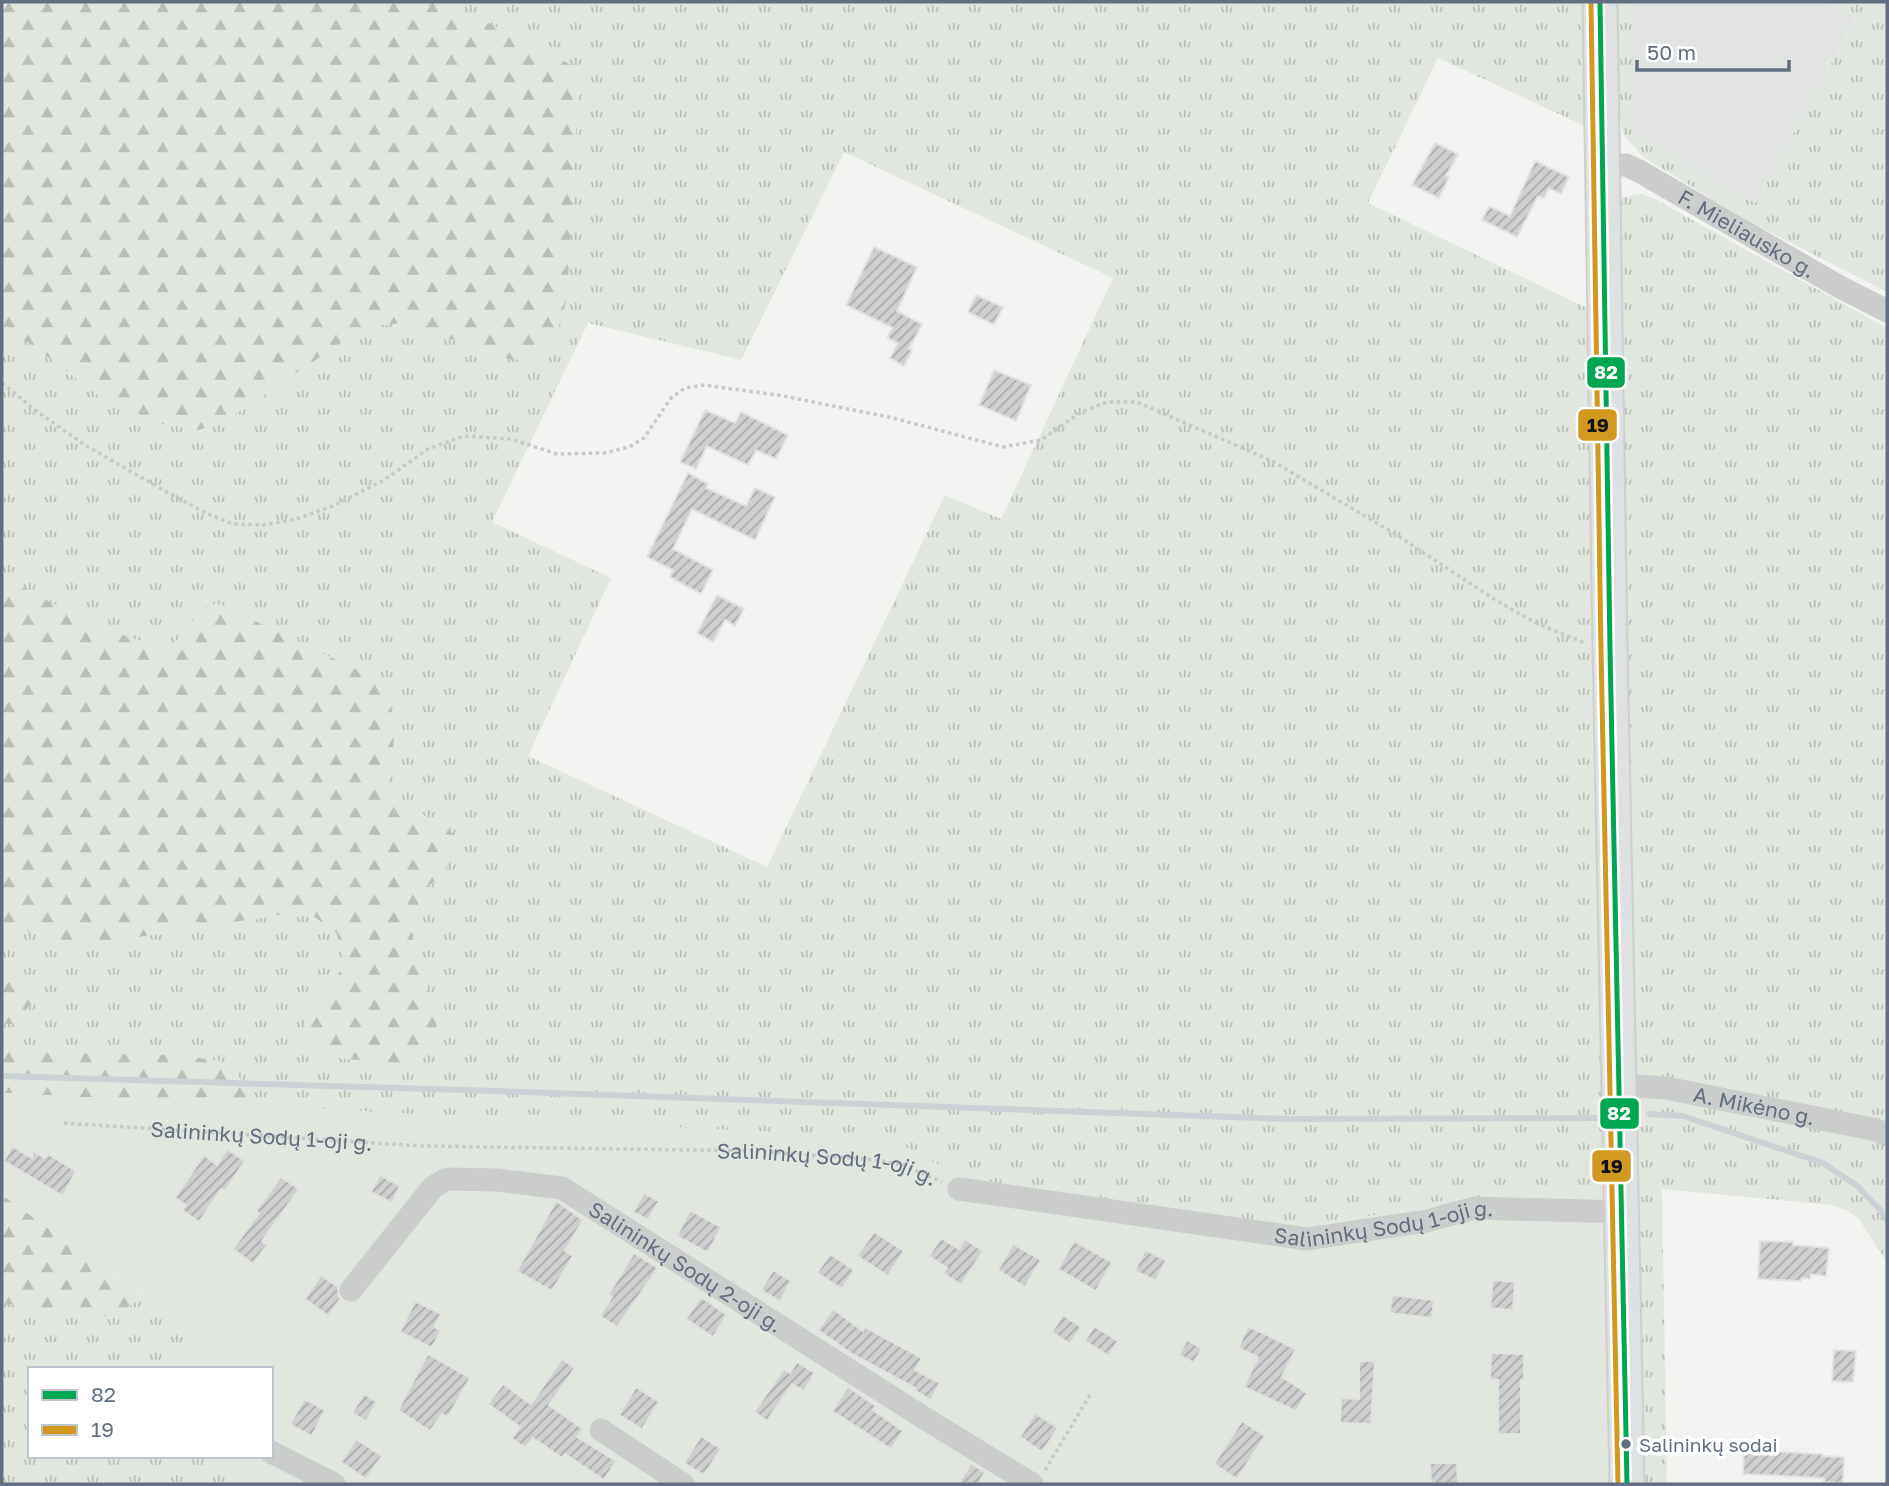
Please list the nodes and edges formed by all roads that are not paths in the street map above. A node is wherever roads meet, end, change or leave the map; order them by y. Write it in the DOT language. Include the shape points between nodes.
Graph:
graph roads {
  1 [pos="1601,2"];
  2 [pos="1604,165"];
  3 [pos="1887,311"];
  4 [pos="1620,1084"];
  5 [pos="1887,1135"];
  6 [pos="959,1189"];
  7 [pos="1622,1212"];
  8 [pos="351,1290"];
  9 [pos="601,1430"];
  10 [pos="273,1453"];
  11 [pos="1038,1479"];
  12 [pos="334,1484"];
  13 [pos="683,1484"];
  14 [pos="1627,1484"];
  1 -- 2 [label="main road"];
  2 -- 3 [label="street, F. Mieliausko g." via="1626,165 1639,171"];
  2 -- 4 [label="main road"];
  4 -- 5 [label="street, A. Mikėno g." via="1666,1088"];
  4 -- 7 [label="main road"];
  6 -- 7 [label="street, Salininkų Sodų 1-oji g." via="1307,1239 1427,1221 1474,1208"];
  7 -- 14 [label="main road"];
  8 -- 11 [label="street, Salininkų Sodų 2-oji g." via="433,1186 447,1179 562,1188 929,1422"];
  9 -- 13 [label="street"];
  10 -- 12 [label="street"];
}
